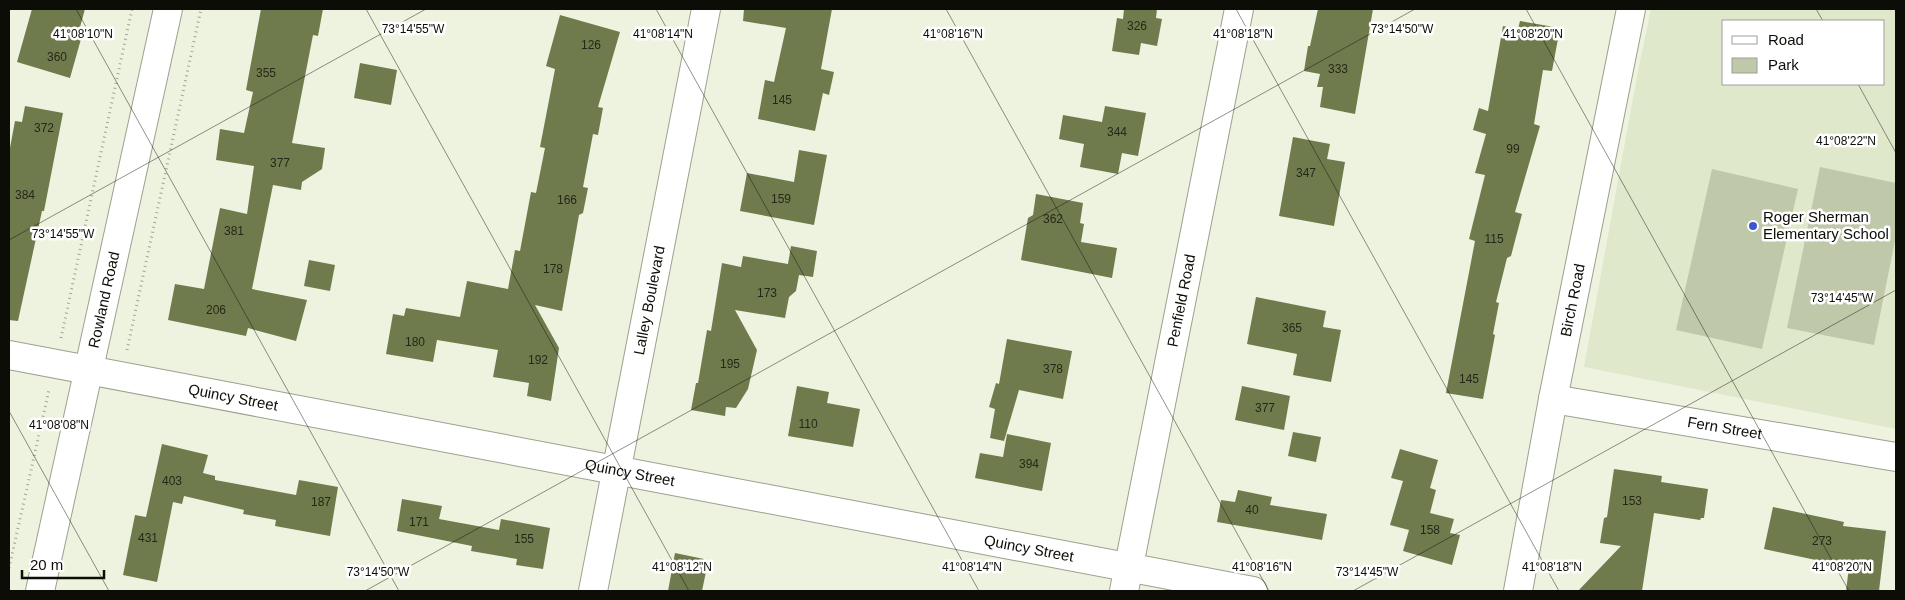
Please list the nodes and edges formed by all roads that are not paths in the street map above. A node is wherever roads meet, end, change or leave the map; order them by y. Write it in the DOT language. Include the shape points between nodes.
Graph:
graph roads {
  1 [pos="168,9"];
  2 [pos="706,9"];
  3 [pos="1238,9"];
  4 [pos="1631,9"];
  5 [pos="9,355"];
  6 [pos="88,370"];
  7 [pos="1553,398"];
  8 [pos="1896,457"];
  9 [pos="616,470"];
  10 [pos="1126,580"];
  11 [pos="40,591"];
  12 [pos="593,591"];
  13 [pos="1253,591"];
  14 [pos="1518,591"];
  1 -- 6 [label="street, Rowland Road"];
  2 -- 9 [label="street, Lalley Boulevard"];
  3 -- 10 [label="street, Penfield Road"];
  4 -- 7 [label="street, Birch Road"];
  5 -- 6 [label="street, Quincy Street"];
  6 -- 9 [label="street, Quincy Street"];
  6 -- 11 [label="street, Rowland Road"];
  7 -- 8 [label="street, Fern Street"];
  7 -- 14 [label="street, Birch Road"];
  9 -- 10 [label="street, Quincy Street"];
  9 -- 12 [label="street, Lalley Boulevard"];
  10 -- 13 [label="street, Quincy Street"];
}
